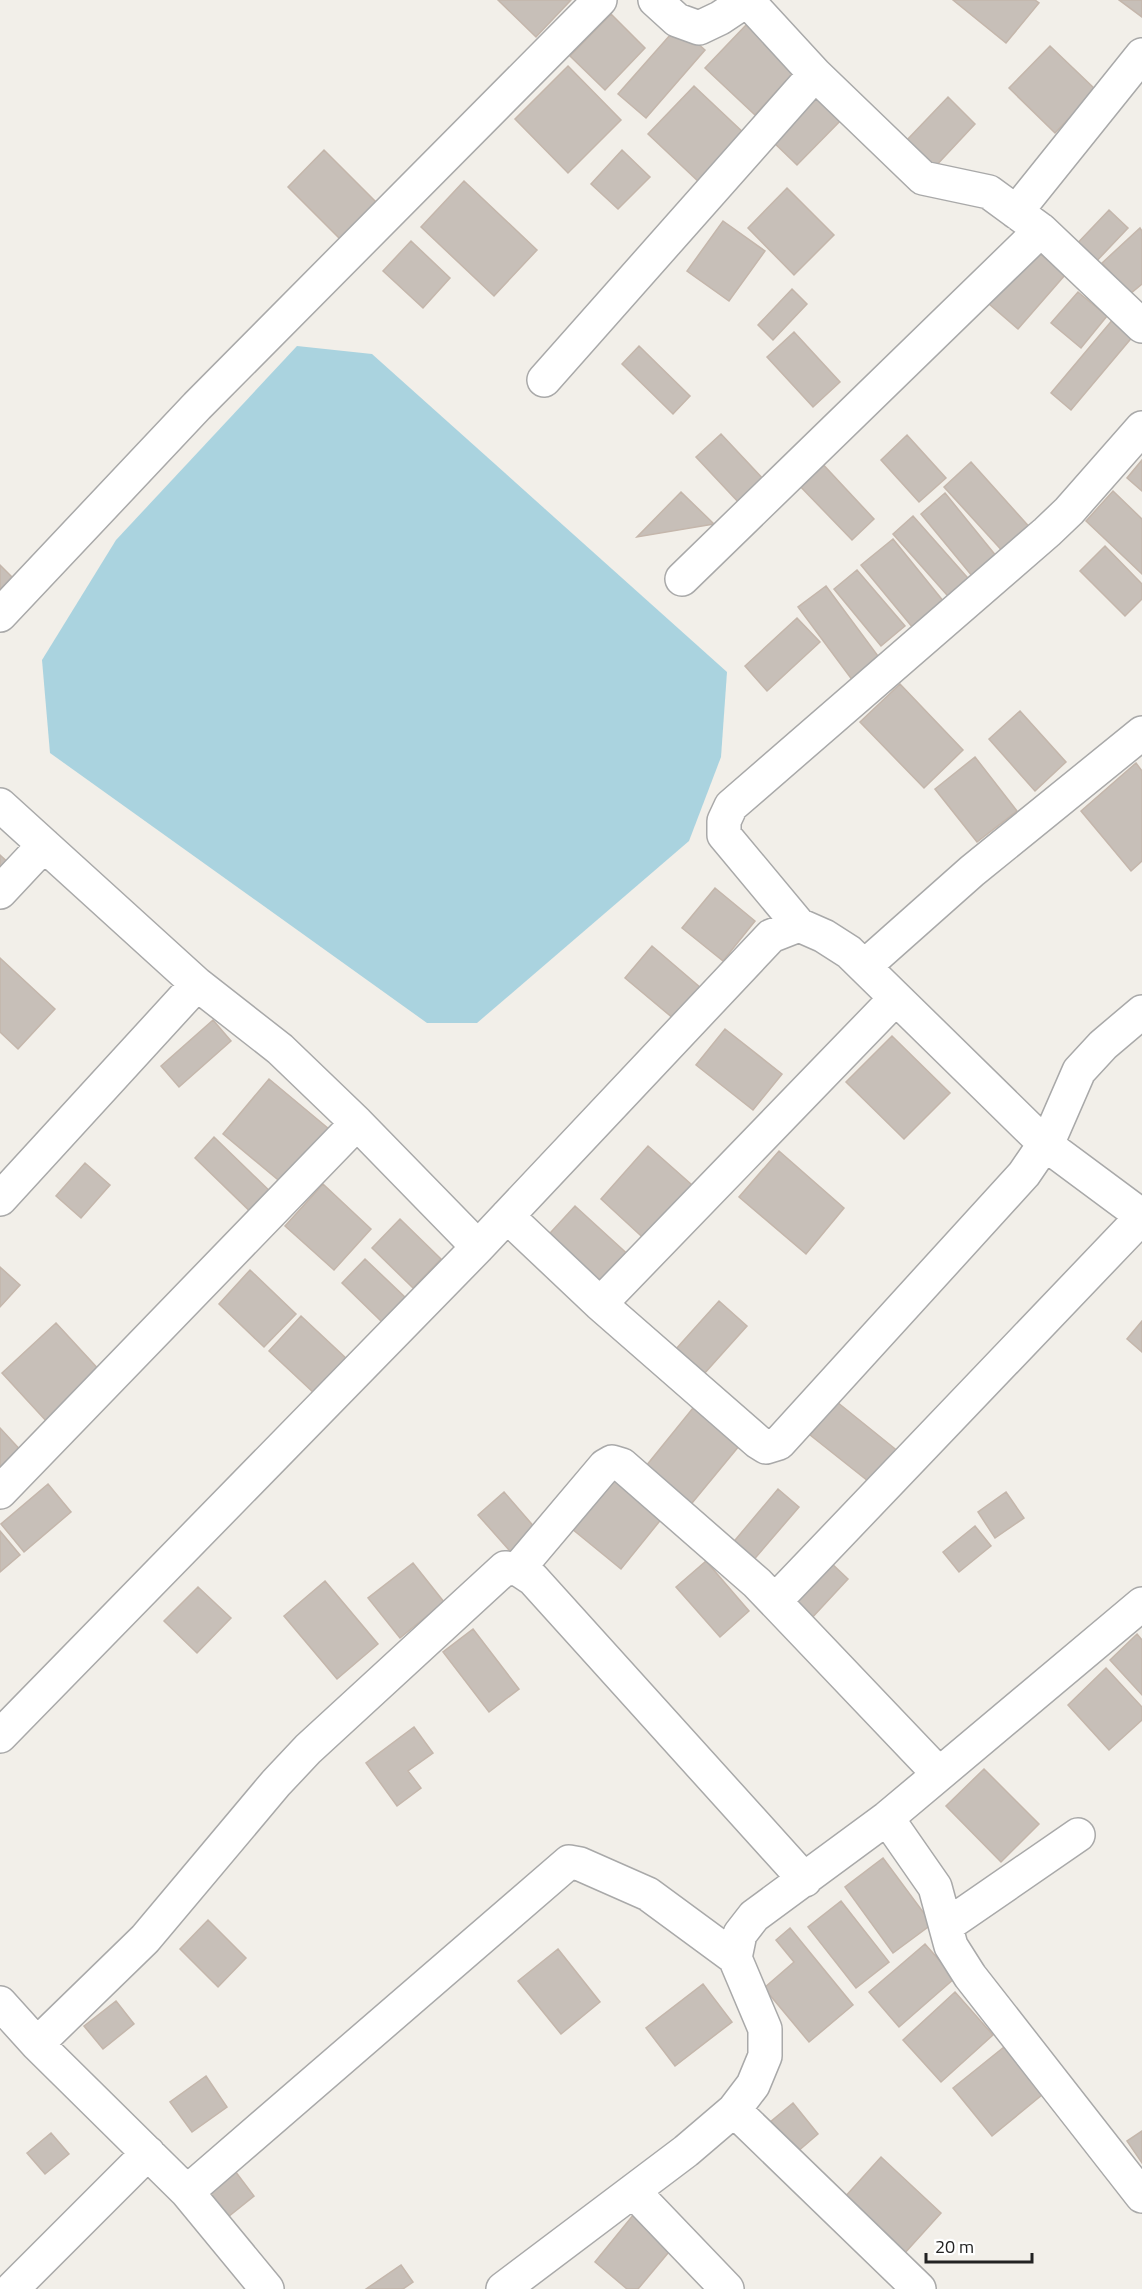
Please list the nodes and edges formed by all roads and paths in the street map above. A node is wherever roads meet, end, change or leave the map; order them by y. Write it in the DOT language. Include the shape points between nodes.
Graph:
graph roads {
  1 [pos="600,0"];
  2 [pos="655,0"];
  3 [pos="747,0"];
  4 [pos="1142,55"];
  5 [pos="815,74"];
  6 [pos="1029,221"];
  7 [pos="1142,326"];
  8 [pos="544,380"];
  9 [pos="1142,428"];
  10 [pos="682,579"];
  11 [pos="0,615"];
  12 [pos="1142,734"];
  13 [pos="0,805"];
  14 [pos="44,845"];
  15 [pos="0,892"];
  16 [pos="799,925"];
  17 [pos="865,966"];
  18 [pos="197,984"];
  19 [pos="895,999"];
  20 [pos="1142,1012"];
  21 [pos="357,1123"];
  22 [pos="1045,1144"];
  23 [pos="0,1199"];
  24 [pos="507,1216"];
  25 [pos="1142,1217"];
  26 [pos="478,1247"];
  27 [pos="600,1304"];
  28 [pos="0,1492"];
  29 [pos="518,1569"];
  30 [pos="775,1601"];
  31 [pos="1142,1605"];
  32 [pos="0,1736"];
  33 [pos="939,1774"];
  34 [pos="887,1818"];
  35 [pos="1078,1835"];
  36 [pos="805,1880"];
  37 [pos="946,1926"];
  38 [pos="735,1958"];
  39 [pos="13,2027"];
  40 [pos="734,2110"];
  41 [pos="148,2153"];
  42 [pos="633,2191"];
  43 [pos="187,2192"];
  44 [pos="1142,2196"];
  45 [pos="12,2289"];
  46 [pos="267,2289"];
  47 [pos="503,2289"];
  48 [pos="727,2289"];
  49 [pos="919,2289"];
  1 -- 11 [label="street" via="197,406"];
  2 -- 3 [label="street" via="677,20 699,28"];
  3 -- 5 [label="street"];
  4 -- 6 [label="street"];
  5 -- 6 [label="street" via="923,178 989,192"];
  5 -- 8 [label="street"];
  6 -- 7 [label="street"];
  6 -- 10 [label="street"];
  9 -- 16 [label="street" via="1047,532 731,806 724,821 724,835"];
  12 -- 17 [label="street" via="972,871"];
  13 -- 14 [label="street"];
  14 -- 15 [label="street"];
  14 -- 18 [label="street"];
  16 -- 17 [label="street" via="824,936"];
  16 -- 24 [label="street" via="771,936"];
  17 -- 19 [label="street"];
  18 -- 21 [label="street" via="280,1049"];
  18 -- 23 [label="street"];
  19 -- 22 [label="street"];
  19 -- 27 [label="street"];
  20 -- 22 [label="street" via="1079,1071"];
  21 -- 26 [label="street"];
  21 -- 28 [label="street"];
  22 -- 25 [label="street"];
  22 -- 27 [label="street" via="1024,1174 779,1443 766,1447 758,1442"];
  24 -- 26 [label="street"];
  24 -- 27 [label="street"];
  25 -- 30 [label="street"];
  26 -- 32 [label="street"];
  29 -- 30 [label="street" via="612,1462 622,1465"];
  29 -- 36 [label="street" via="533,1579"];
  29 -- 39 [label="street" via="505,1568 308,1749 145,1940"];
  30 -- 33 [label="street"];
  31 -- 33 [label="street"];
  33 -- 34 [label="street"];
  34 -- 36 [label="street"];
  34 -- 37 [label="street" via="934,1887"];
  35 -- 37 [label="street"];
  36 -- 38 [label="street" via="754,1916 740,1934"];
  37 -- 44 [label="street" via="951,1946 970,1976"];
  38 -- 40 [label="street" via="765,2029 765,2056 753,2085"];
  38 -- 43 [label="street" via="648,1894 569,1862"];
  39 -- 41 [label="street"];
  40 -- 42 [label="street"];
  40 -- 49 [label="street"];
  41 -- 43 [label="street"];
  41 -- 45 [label="street"];
  42 -- 47 [label="street"];
  42 -- 48 [label="street"];
  43 -- 46 [label="street"];
}
